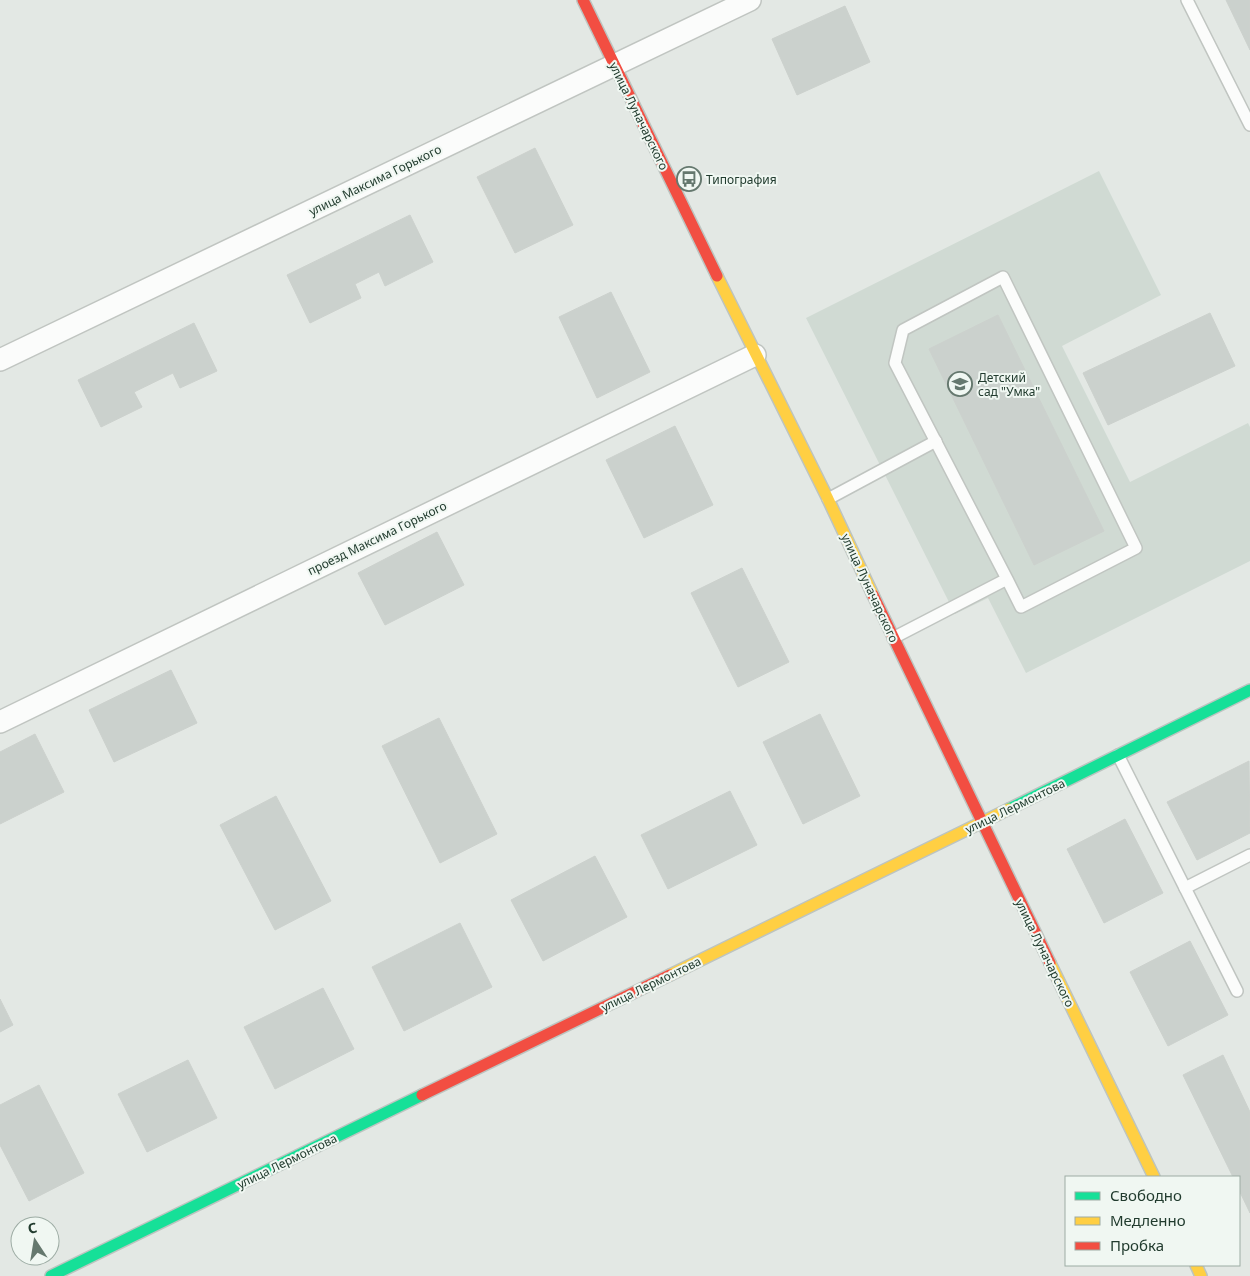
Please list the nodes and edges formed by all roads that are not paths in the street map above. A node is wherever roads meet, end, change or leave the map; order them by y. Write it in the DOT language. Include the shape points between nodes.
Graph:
graph roads {
  1 [pos="583,0"];
  2 [pos="750,0"];
  3 [pos="1187,0"];
  4 [pos="614,64"];
  5 [pos="1250,125"];
  6 [pos="755,355"];
  7 [pos="0,360"];
  8 [pos="936,441"];
  9 [pos="828,499"];
  10 [pos="1007,579"];
  11 [pos="893,638"];
  12 [pos="1250,690"];
  13 [pos="0,722"];
  14 [pos="1118,755"];
  15 [pos="982,823"];
  16 [pos="1250,855"];
  17 [pos="1185,888"];
  18 [pos="1237,991"];
  19 [pos="1154,1176"];
  20 [pos="51,1276"];
  1 -- 4 [label="street, улица Луначарского"];
  2 -- 4 [label="street, улица Максима Горького"];
  3 -- 5 [label="lane"];
  4 -- 6 [label="street, улица Луначарского"];
  4 -- 7 [label="street, улица Максима Горького"];
  6 -- 9 [label="street, улица Луначарского"];
  6 -- 13 [label="street, проезд Максима Горького"];
  8 -- 9 [label="lane"];
  8 -- 10 [label="lane"];
  8 -- 10 [label="lane" via="895,363 903,330 1003,277 1136,548 1021,607"];
  9 -- 11 [label="street, улица Луначарского"];
  10 -- 11 [label="lane"];
  11 -- 15 [label="street, улица Луначарского"];
  12 -- 14 [label="street, улица Лермонтова"];
  14 -- 15 [label="street, улица Лермонтова"];
  14 -- 17 [label="lane"];
  15 -- 19 [label="street, улица Луначарского"];
  15 -- 20 [label="street, улица Лермонтова"];
  16 -- 17 [label="lane"];
  17 -- 18 [label="lane"];
}
